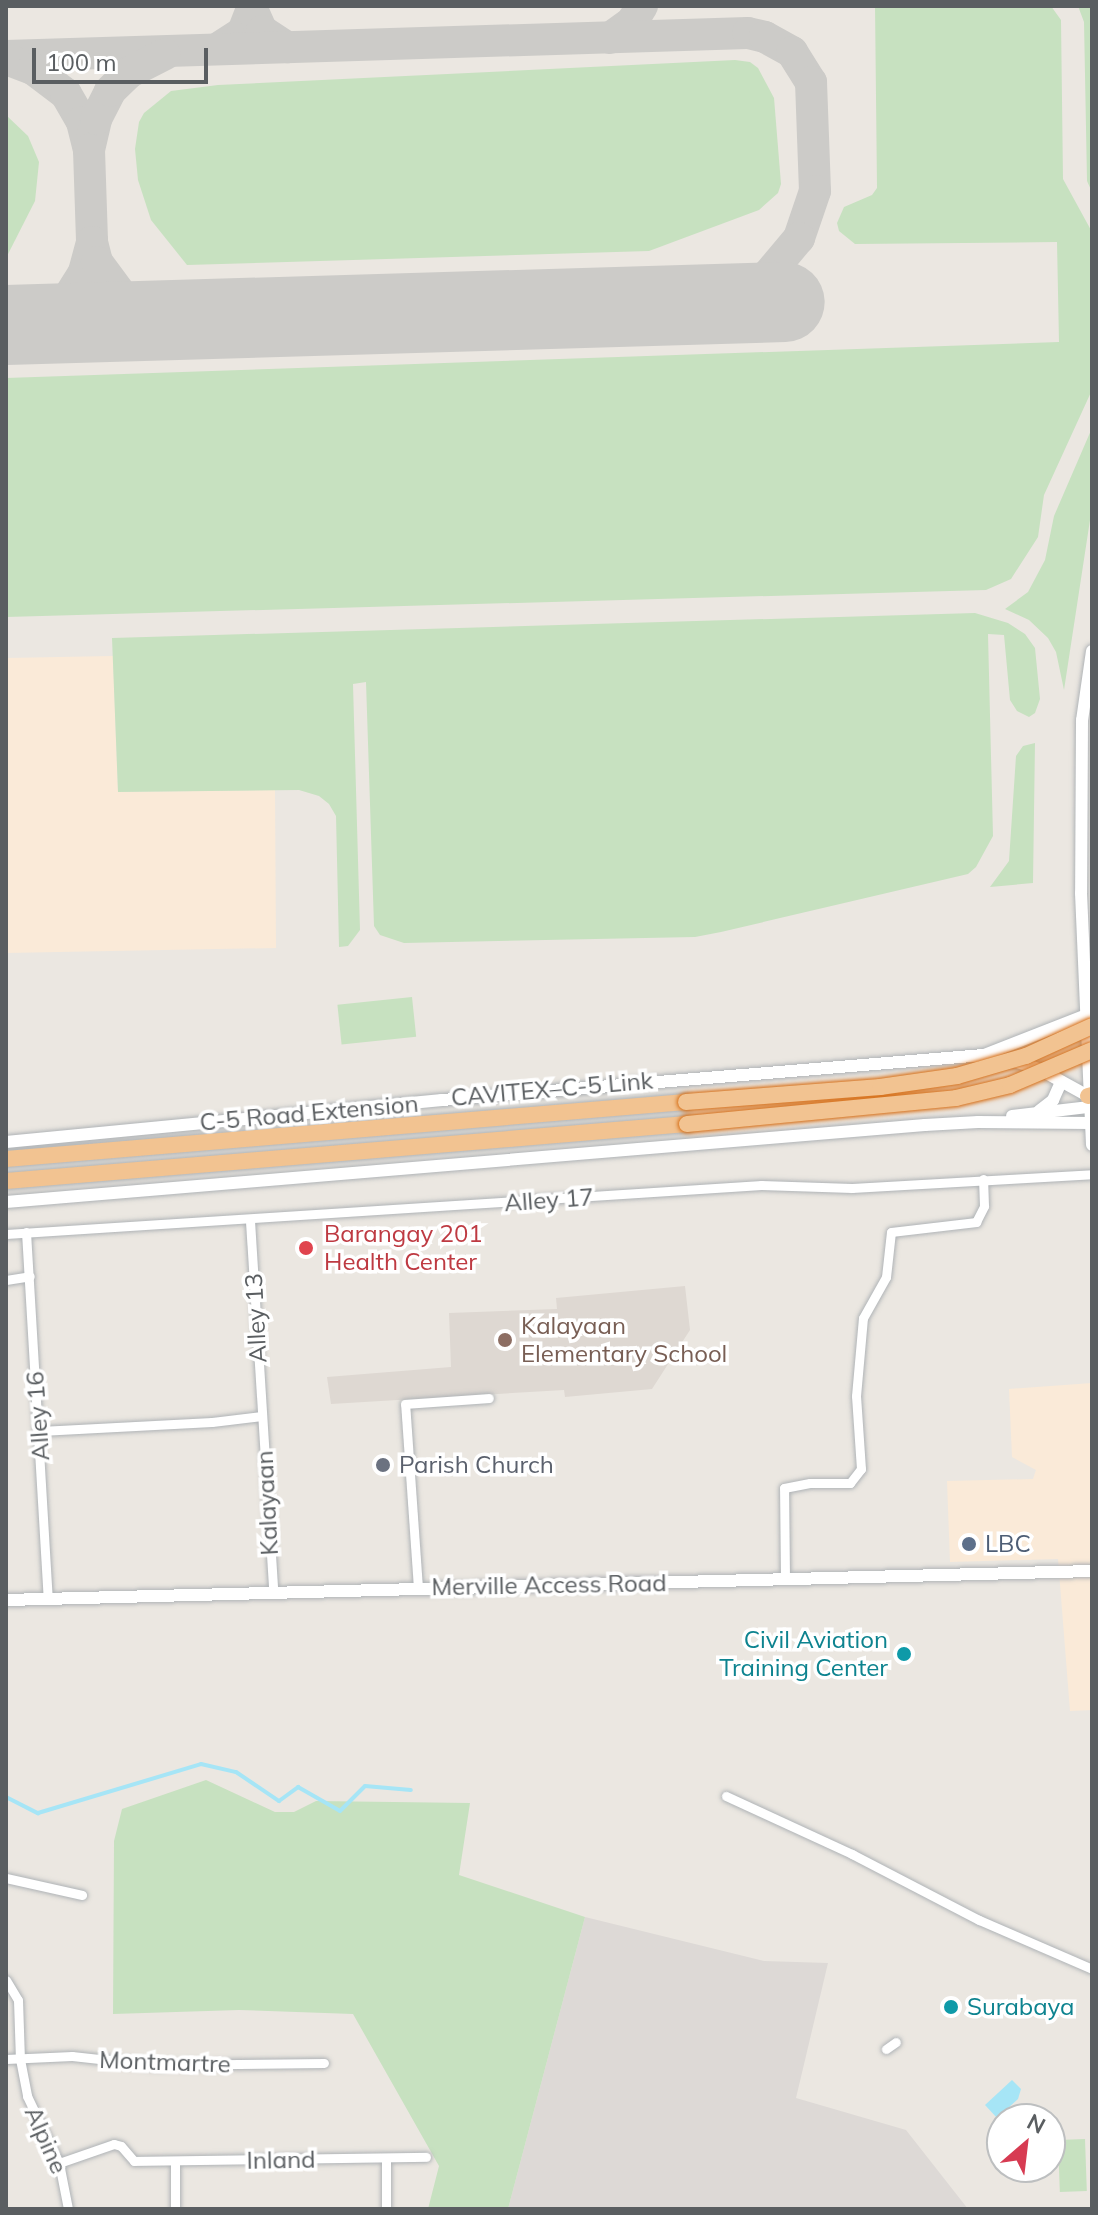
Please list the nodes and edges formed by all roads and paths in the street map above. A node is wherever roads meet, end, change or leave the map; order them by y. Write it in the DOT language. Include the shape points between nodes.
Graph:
graph roads {
  1 [pos="1092,651"];
  2 [pos="1088,1021"];
  3 [pos="1092,1050"];
  4 [pos="984,1055"];
  5 [pos="1061,1082"];
  6 [pos="1089,1099"];
  7 [pos="1036,1113"];
  8 [pos="978,1122"];
  9 [pos="1090,1123"];
  10 [pos="6,1142"];
  11 [pos="1092,1145"];
  12 [pos="6,1159"];
  13 [pos="1092,1174"];
  14 [pos="983,1179"];
  15 [pos="6,1181"];
  16 [pos="6,1202"];
  17 [pos="250,1221"];
  18 [pos="26,1232"];
  19 [pos="6,1234"];
  20 [pos="30,1276"];
  21 [pos="6,1280"];
  22 [pos="489,1398"];
  23 [pos="262,1416"];
  24 [pos="40,1431"];
  25 [pos="1092,1571"];
  26 [pos="785,1578"];
  27 [pos="418,1588"];
  28 [pos="273,1590"];
  29 [pos="48,1599"];
  30 [pos="6,1600"];
  31 [pos="726,1796"];
  32 [pos="6,1878"];
  33 [pos="82,1895"];
  34 [pos="1092,1969"];
  35 [pos="6,1980"];
  36 [pos="896,2042"];
  37 [pos="886,2049"];
  38 [pos="6,2059"];
  39 [pos="20,2059"];
  40 [pos="324,2063"];
  41 [pos="426,2157"];
  42 [pos="386,2159"];
  43 [pos="175,2161"];
  44 [pos="59,2163"];
  45 [pos="68,2209"];
  46 [pos="175,2209"];
  47 [pos="386,2209"];
  1 -- 2 [label="main road" via="1082,720"];
  2 -- 4 [label="main road, C-5 Road Extension"];
  2 -- 6 [label="main road"];
  2 -- 12 [label="highway, CAVITEX–C-5 Link, bridge" via="1006,1064 943,1078"];
  3 -- 15 [label="highway, CAVITEX–C-5 Link, bridge" via="1010,1085 956,1098"];
  4 -- 5 [label="main road" via="1015,1060"];
  4 -- 10 [label="main road, C-5 Road Extension"];
  5 -- 6 [label="main road"];
  5 -- 7 [label="main road" via="1053,1100"];
  6 -- 7 [label="main road"];
  6 -- 9 [label="main road"];
  7 -- 8 [label="main road"];
  8 -- 9 [label="main road"];
  8 -- 16 [label="main road"];
  9 -- 11 [label="main road"];
  13 -- 14 [label="street, Alley 17"];
  14 -- 17 [label="street, Alley 17" via="852,1188 761,1185"];
  14 -- 26 [label="street" via="984,1206 976,1222 891,1232 886,1277 863,1318 856,1396 861,1469 850,1483 784,1488"];
  17 -- 18 [label="street, Alley 17"];
  17 -- 23 [label="street, Alley 13"];
  18 -- 19 [label="street, Alley 17"];
  18 -- 20 [label="street, Alley 16"];
  20 -- 21 [label="street"];
  20 -- 24 [label="street, Alley 16"];
  22 -- 27 [label="street" via="405,1406"];
  23 -- 24 [label="street"];
  23 -- 28 [label="street, Kalayaan"];
  24 -- 29 [label="street, Alley 16"];
  25 -- 26 [label="main road, Merville Access Road"];
  26 -- 27 [label="main road, Merville Access Road"];
  27 -- 28 [label="main road, Merville Access Road"];
  28 -- 29 [label="main road, Merville Access Road"];
  29 -- 30 [label="main road, Merville Access Road"];
  31 -- 34 [label="street"];
  32 -- 33 [label="street"];
  35 -- 39 [label="street, Alpine" via="18,2000"];
  36 -- 37 [label="street"];
  38 -- 39 [label="street, Montmartre"];
  39 -- 40 [label="street, Montmartre" via="72,2056 154,2065"];
  39 -- 44 [label="street, Alpine" via="27,2096"];
  41 -- 42 [label="street, Inland"];
  42 -- 43 [label="street, Inland"];
  42 -- 47 [label="street"];
  43 -- 44 [label="street, Inland" via="131,2160 114,2144"];
  43 -- 46 [label="street"];
  44 -- 45 [label="street, Alpine"];
}
